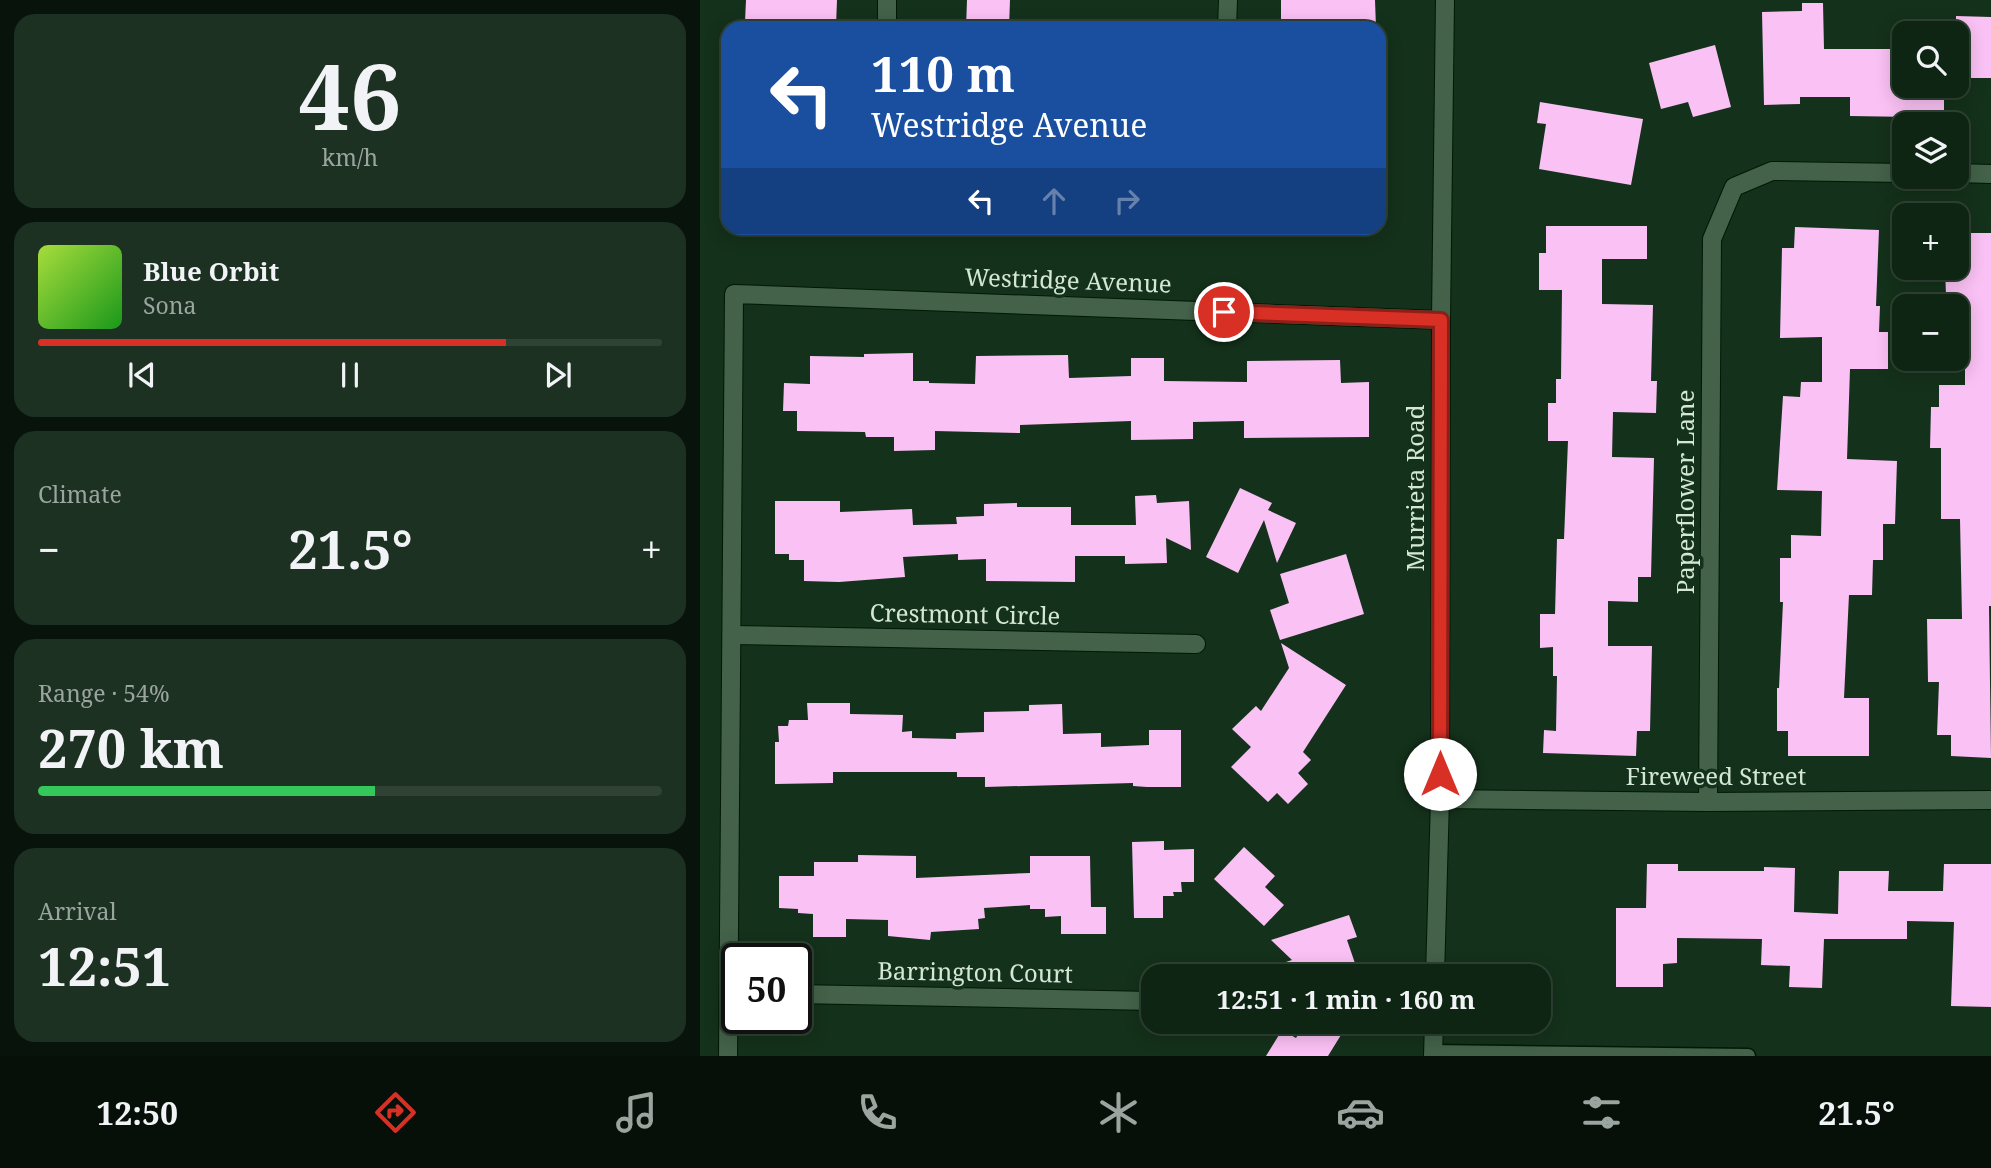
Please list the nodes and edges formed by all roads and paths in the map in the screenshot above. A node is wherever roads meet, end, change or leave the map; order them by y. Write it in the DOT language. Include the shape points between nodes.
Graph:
graph roads {
  1 [pos="887,0"];
  2 [pos="1228,0"];
  3 [pos="1445,0"];
  4 [pos="887,21"];
  5 [pos="1227,21"];
  6 [pos="1892,173"];
  7 [pos="1969,173"];
  8 [pos="1991,174"];
  9 [pos="1441,320"];
  10 [pos="733,635"];
  11 [pos="1196,644"];
  12 [pos="1440,799"];
  13 [pos="1991,800"];
  14 [pos="1708,802"];
  15 [pos="732,943"];
  16 [pos="1435,964"];
  17 [pos="812,994"];
  18 [pos="1141,1001"];
  19 [pos="729,1034"];
  20 [pos="1434,1034"];
  21 [pos="1433,1054"];
  22 [pos="727,1056"];
  23 [pos="1748,1056"];
  1 -- 4 [label="street"];
  2 -- 5 [label="street"];
  3 -- 9 [label="street, Murrieta Road"];
  6 -- 14 [label="street, Paperflower Lane" via="1772,172 1734,187 1713,239"];
  7 -- 8 [label="street"];
  9 -- 10 [label="street, Westridge Avenue" via="734,294"];
  9 -- 12 [label="street, Murrieta Road"];
  10 -- 11 [label="street, Crestmont Circle"];
  10 -- 15 [label="street"];
  12 -- 14 [label="street, Fireweed Street"];
  12 -- 16 [label="street, Murrieta Road"];
  13 -- 14 [label="street, Fireweed Street"];
  17 -- 18 [label="street, Barrington Court"];
  19 -- 22 [label="street"];
  20 -- 21 [label="street"];
  21 -- 23 [label="lane"];
}
